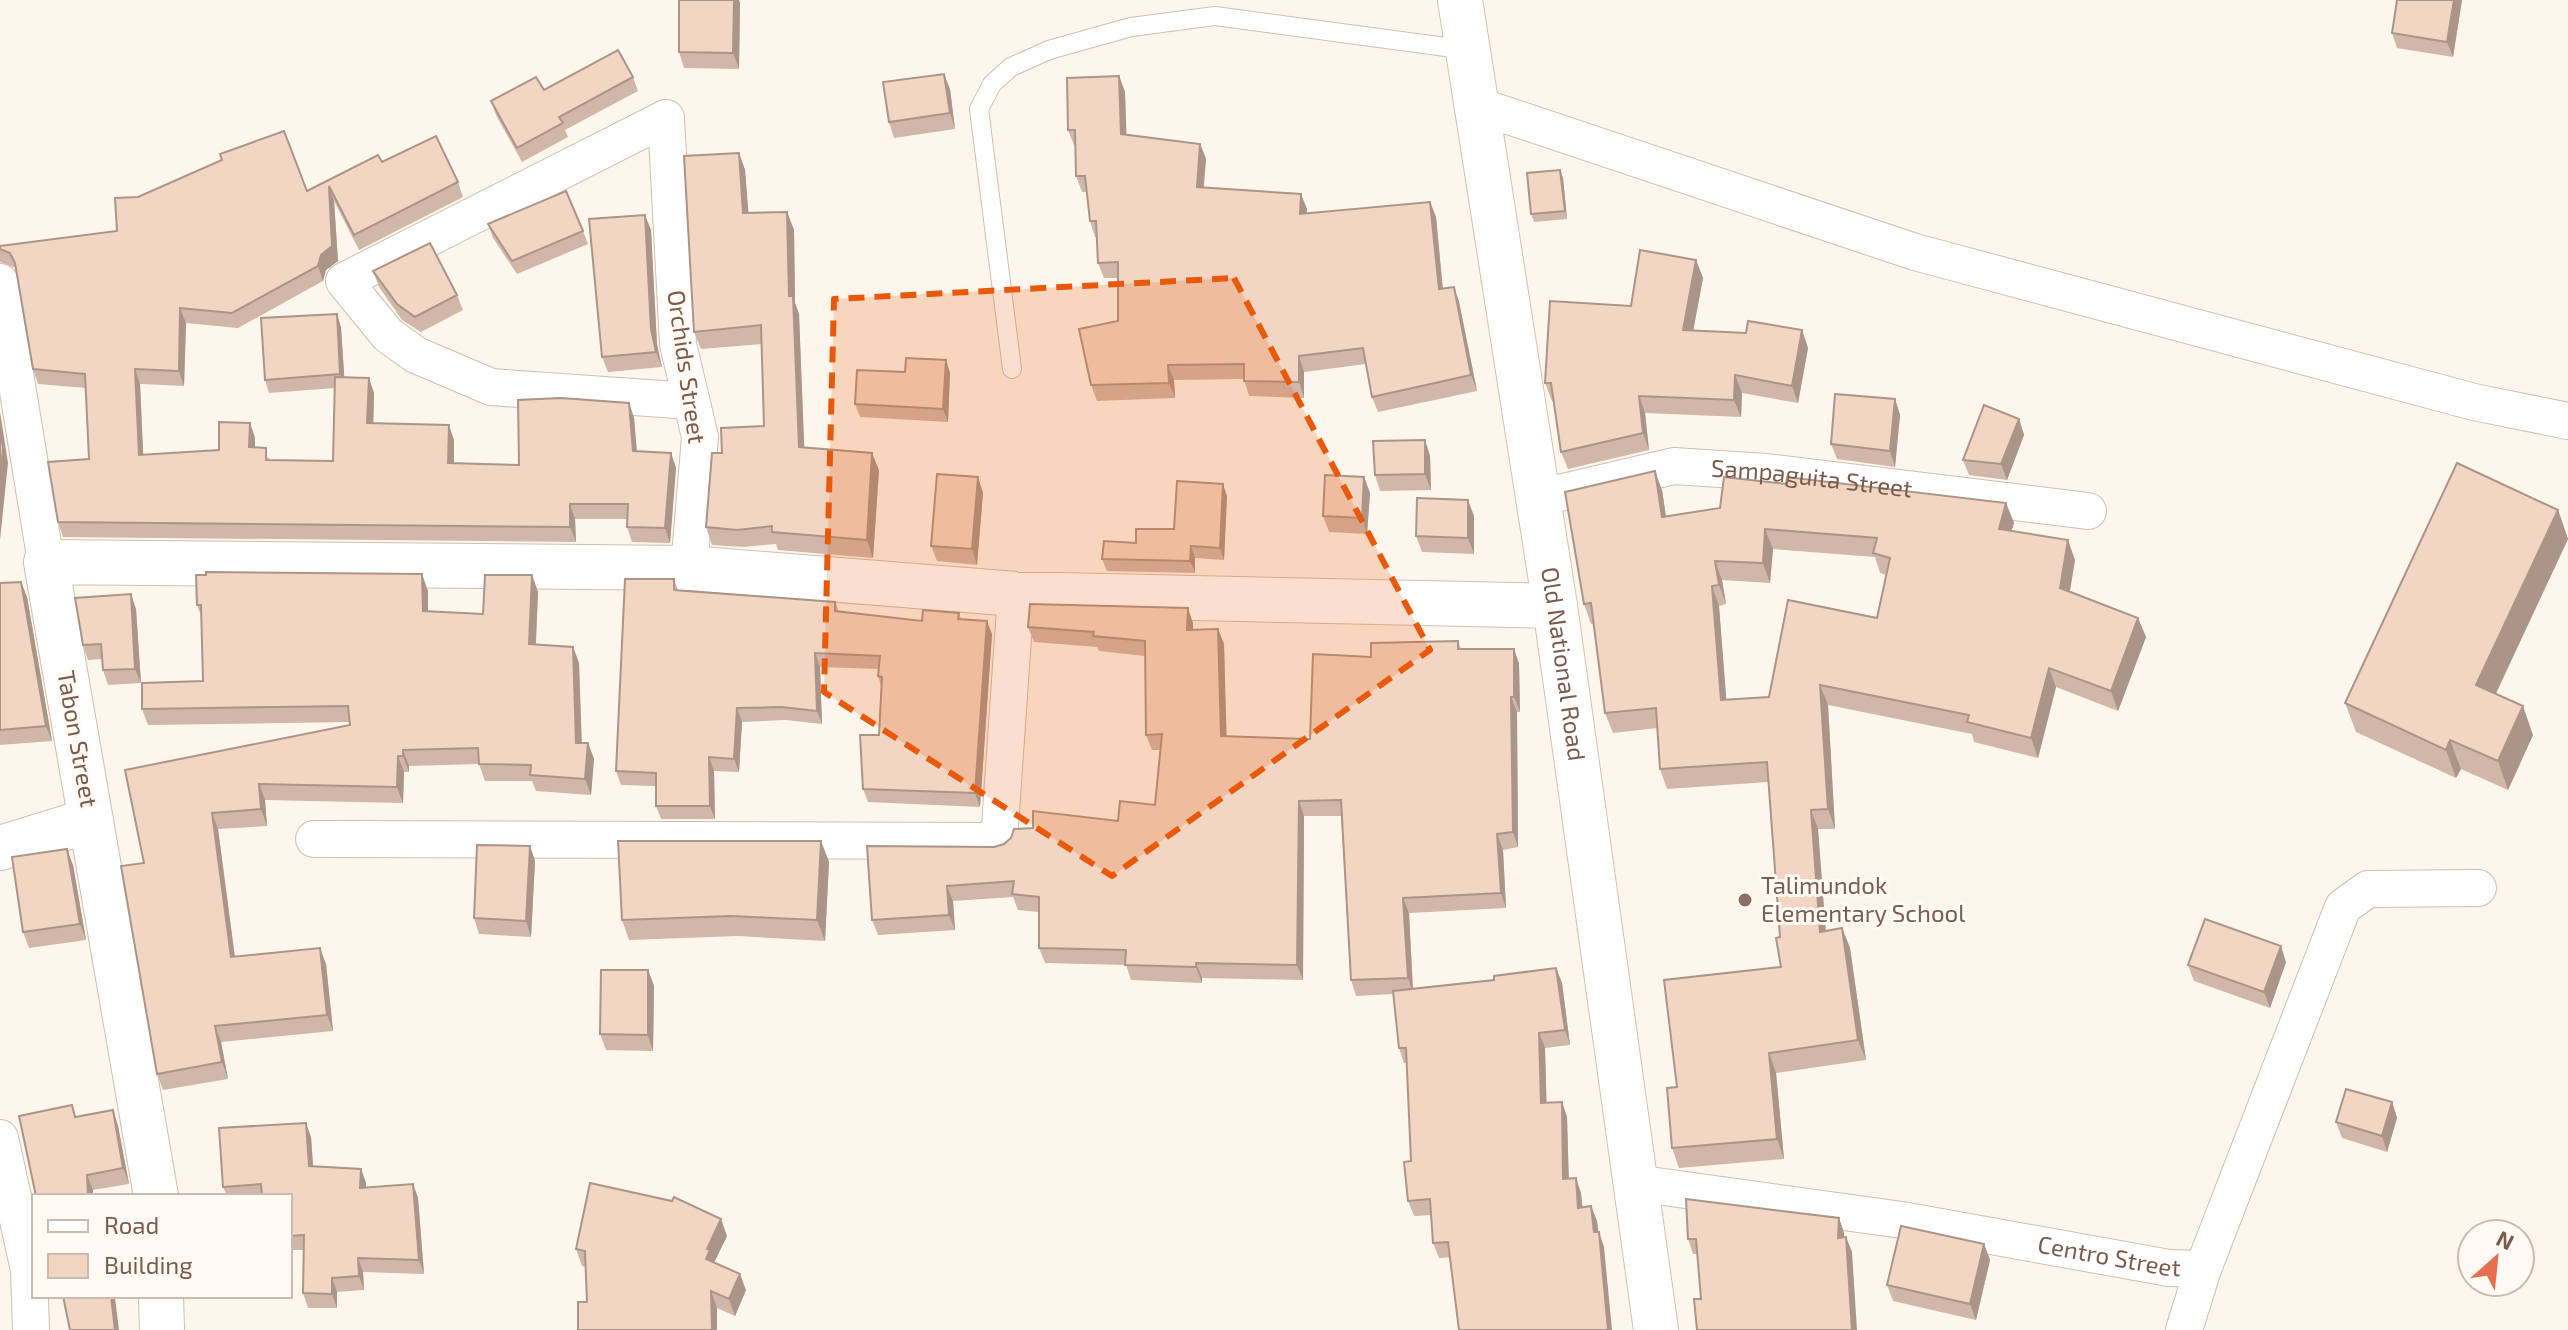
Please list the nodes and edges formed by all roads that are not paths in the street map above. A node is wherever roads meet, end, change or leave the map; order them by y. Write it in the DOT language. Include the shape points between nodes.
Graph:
graph roads {
  1 [pos="1460,0"];
  2 [pos="1468,50"];
  3 [pos="1476,105"];
  4 [pos="0,282"];
  5 [pos="1012,369"];
  6 [pos="691,401"];
  7 [pos="2568,421"];
  8 [pos="1538,498"];
  9 [pos="2088,511"];
  10 [pos="46,562"];
  11 [pos="689,568"];
  12 [pos="1016,594"];
  13 [pos="1555,606"];
  14 [pos="91,820"];
  15 [pos="314,839"];
  16 [pos="0,848"];
  17 [pos="2478,888"];
  18 [pos="0,1138"];
  19 [pos="1635,1183"];
  20 [pos="156,1194"];
  21 [pos="2203,1269"];
  22 [pos="161,1298"];
  23 [pos="31,1330"];
  24 [pos="162,1330"];
  25 [pos="1656,1330"];
  26 [pos="2184,1330"];
  1 -- 2 [label="street, Old National Road"];
  2 -- 3 [label="street, Old National Road"];
  2 -- 5 [label="lane" via="1215,16 1131,27 1049,50 1011,67 992,84 979,109"];
  3 -- 7 [label="street" via="1915,252 2474,402"];
  3 -- 8 [label="street, Old National Road"];
  4 -- 10 [label="street, Tabon Street"];
  6 -- 6 [label="street, Orchids Street" via="491,387 416,355 388,335 344,281 666,118 678,344"];
  6 -- 11 [label="street, Orchids Street" via="700,437"];
  8 -- 9 [label="street, Sampaguita Street" via="1674,466"];
  8 -- 13 [label="street, Old National Road"];
  10 -- 11 [label="street"];
  10 -- 14 [label="street, Tabon Street"];
  11 -- 12 [label="street"];
  12 -- 13 [label="street"];
  12 -- 15 [label="street" via="999,841"];
  13 -- 19 [label="street, Old National Road"];
  14 -- 16 [label="street"];
  14 -- 20 [label="street, Tabon Street"];
  17 -- 21 [label="street, Centro Street" via="2368,889 2343,907"];
  18 -- 23 [label="street" via="29,1270"];
  19 -- 21 [label="street, Centro Street" via="1902,1220 2169,1268"];
  19 -- 25 [label="street, Old National Road"];
  21 -- 26 [label="street"];
  22 -- 24 [label="street"];
}
